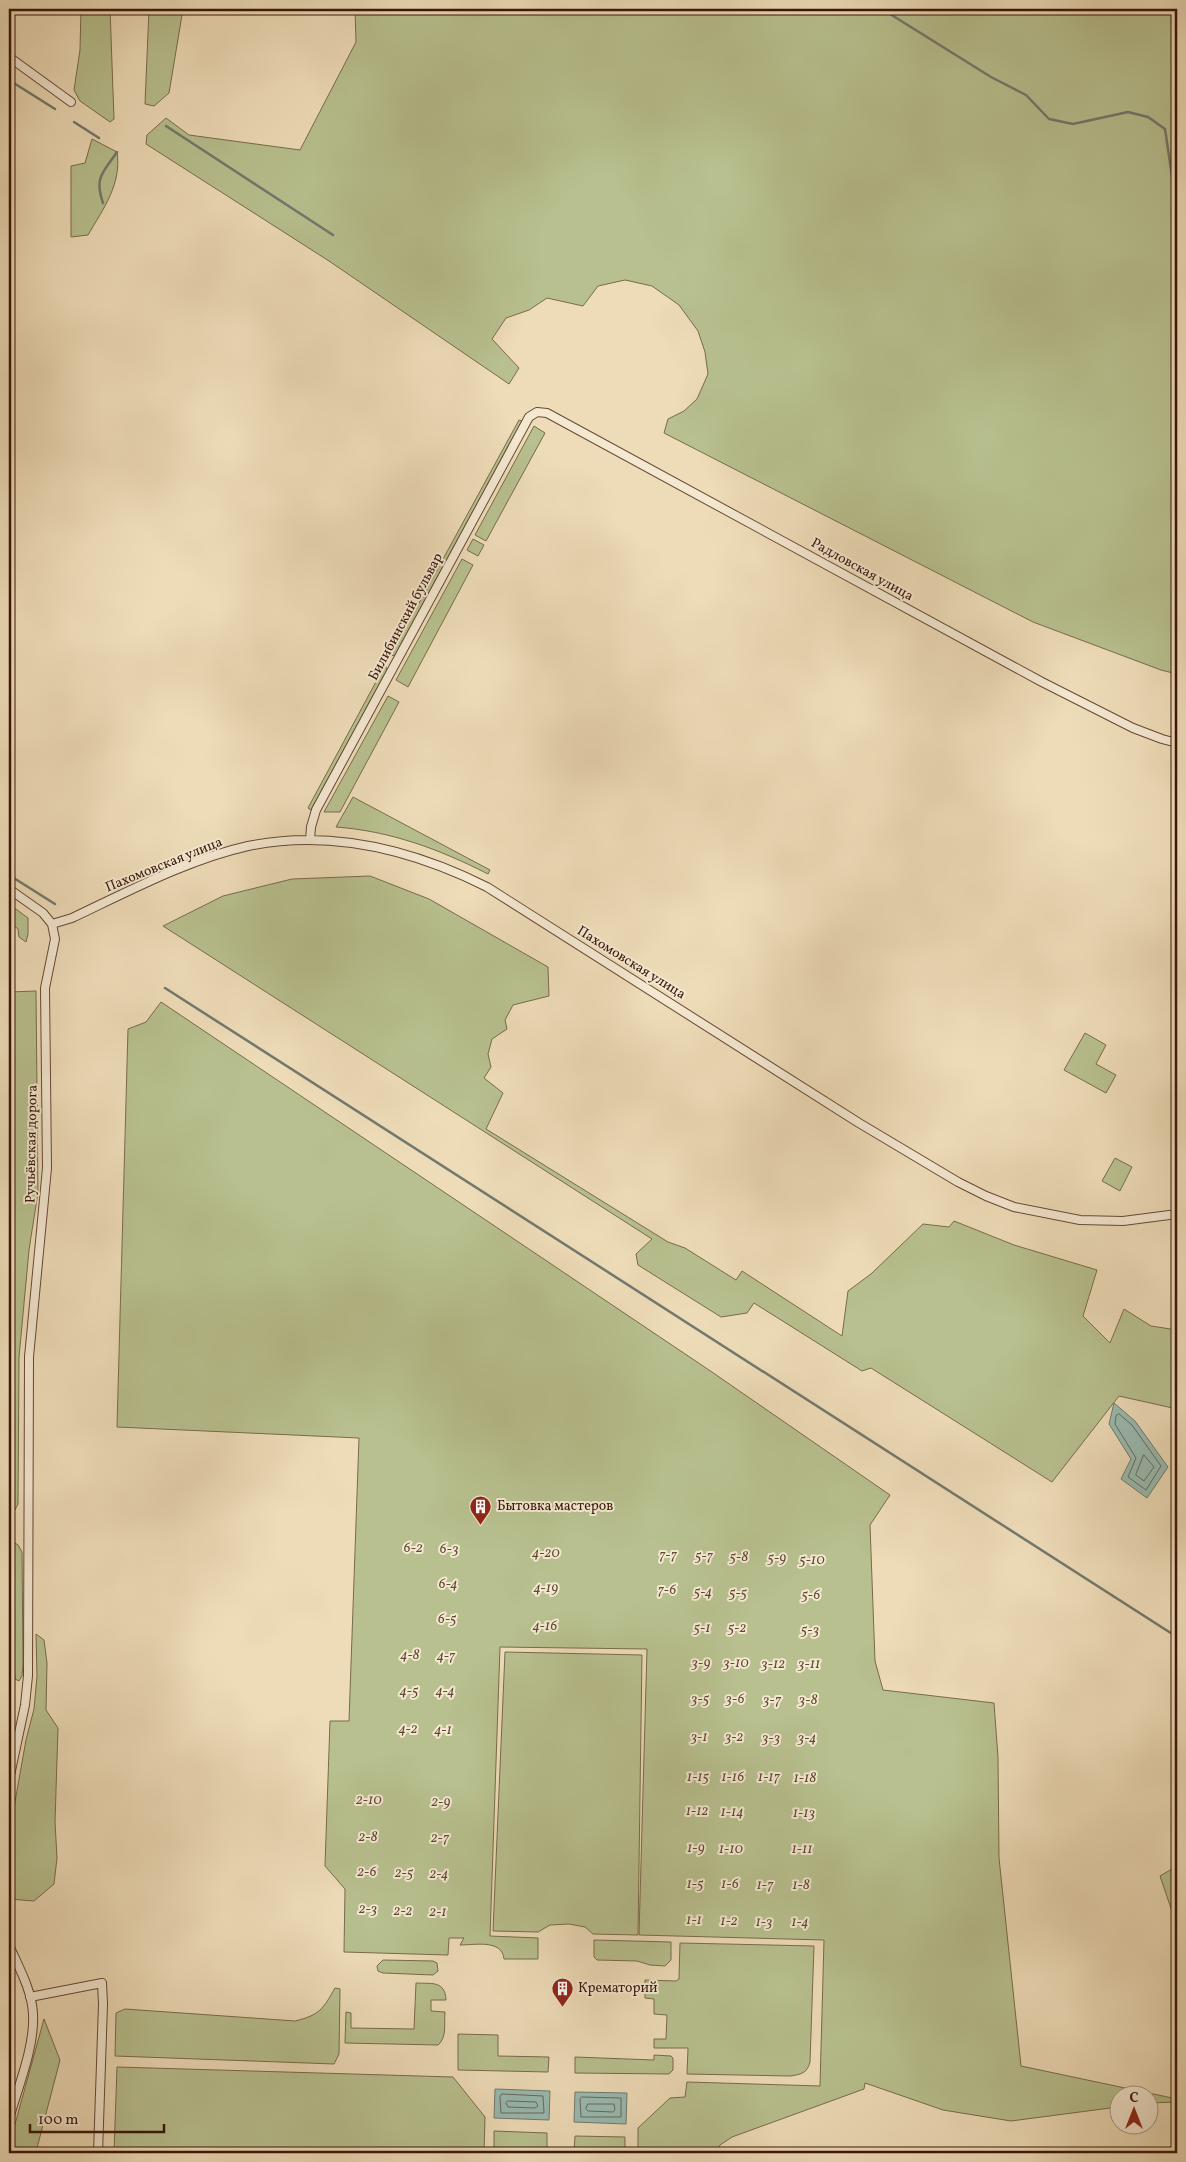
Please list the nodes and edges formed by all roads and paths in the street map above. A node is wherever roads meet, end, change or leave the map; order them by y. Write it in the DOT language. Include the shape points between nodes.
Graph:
graph roads {
  1 [pos="9,57"];
  2 [pos="71,102"];
  3 [pos="538,412"];
  4 [pos="1177,743"];
  5 [pos="310,840"];
  6 [pos="9,889"];
  7 [pos="52,924"];
  8 [pos="1177,1214"];
  9 [pos="9,1780"];
  10 [pos="9,1944"];
  11 [pos="30,1998"];
  12 [pos="9,2119"];
  13 [pos="98,2153"];
  1 -- 2 [label="street"];
  3 -- 4 [label="street, Радловская улица" via="547,413 1042,682 1133,728"];
  3 -- 5 [label="street, Билибинский бульвар" via="529,418 320,802 313,816"];
  5 -- 7 [label="street, Пахомовская улица" via="247,846 220,854"];
  5 -- 8 [label="street, Пахомовская улица" via="365,844 394,850 487,887 859,1122 986,1196 1014,1207 1080,1220 1123,1221"];
  6 -- 7 [label="street" via="43,913"];
  7 -- 9 [label="street, Ручьёвская дорога" via="55,939 45,988 47,1168 29,1357 28,1676"];
  10 -- 11 [label="street"];
  11 -- 12 [label="street" via="33,2029"];
  11 -- 13 [label="street" via="102,1983"];
}
